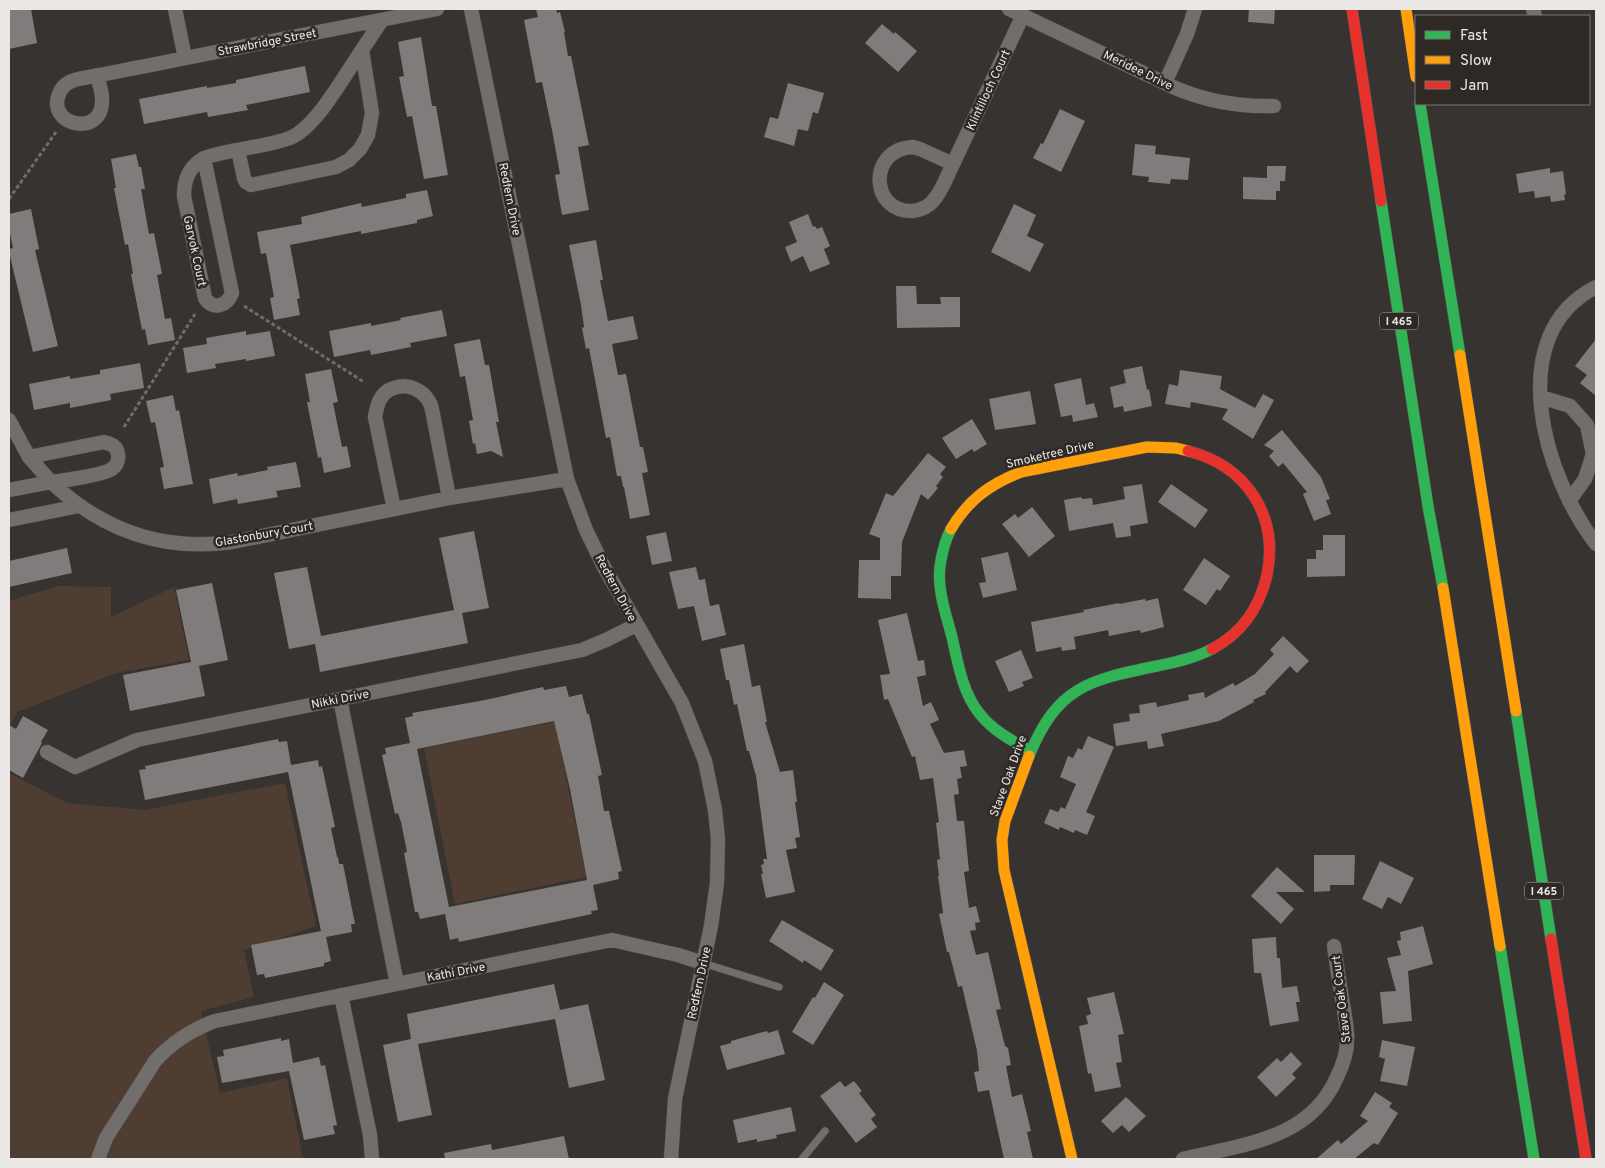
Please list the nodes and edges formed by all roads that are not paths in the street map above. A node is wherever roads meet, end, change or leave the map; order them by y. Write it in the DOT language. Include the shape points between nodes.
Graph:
graph roads {
  1 [pos="175,9"];
  2 [pos="436,9"];
  3 [pos="471,9"];
  4 [pos="1009,9"];
  5 [pos="1195,9"];
  6 [pos="1352,9"];
  7 [pos="1406,9"];
  8 [pos="1023,15"];
  9 [pos="382,20"];
  10 [pos="362,50"];
  11 [pos="185,58"];
  12 [pos="1415,70"];
  13 [pos="98,75"];
  14 [pos="1165,82"];
  15 [pos="1420,105"];
  16 [pos="1274,106"];
  17 [pos="238,150"];
  18 [pos="204,158"];
  19 [pos="953,164"];
  20 [pos="1596,287"];
  21 [pos="1541,397"];
  22 [pos="9,420"];
  23 [pos="29,457"];
  24 [pos="567,479"];
  25 [pos="50,482"];
  26 [pos="9,490"];
  27 [pos="449,498"];
  28 [pos="1569,500"];
  29 [pos="79,506"];
  30 [pos="394,509"];
  31 [pos="9,520"];
  32 [pos="1269,534"];
  33 [pos="1596,544"];
  34 [pos="636,625"];
  35 [pos="340,699"];
  36 [pos="1031,751"];
  37 [pos="47,752"];
  38 [pos="1334,946"];
  39 [pos="703,963"];
  40 [pos="397,984"];
  41 [pos="779,987"];
  42 [pos="342,995"];
  43 [pos="826,1131"];
  44 [pos="98,1159"];
  45 [pos="372,1159"];
  46 [pos="670,1159"];
  47 [pos="802,1159"];
  48 [pos="1072,1159"];
  49 [pos="1183,1159"];
  50 [pos="1534,1159"];
  51 [pos="1586,1159"];
  1 -- 11 [label="street"];
  2 -- 9 [label="street, Strawbridge Street"];
  3 -- 24 [label="street, Redfern Drive"];
  4 -- 8 [label="street, Meridee Drive"];
  5 -- 14 [label="street"];
  6 -- 50 [label="main road, I 465" via="1425,487"];
  7 -- 12 [label="main road"];
  8 -- 14 [label="street, Meridee Drive"];
  8 -- 19 [label="street, Klintilloch Court"];
  9 -- 10 [label="street"];
  9 -- 11 [label="street, Strawbridge Street"];
  10 -- 17 [label="street" via="317,116 303,130 284,139"];
  10 -- 17 [label="street" via="372,113 368,135 349,160 328,170 249,185 244,178"];
  11 -- 13 [label="street, Strawbridge Street"];
  14 -- 16 [label="street, Meridee Drive" via="1215,101"];
  15 -- 51 [label="main road, I 465"];
  17 -- 18 [label="street"];
  18 -- 18 [label="street, Garvok Court" via="232,293 221,306 212,305 205,298 184,196 187,175"];
  19 -- 19 [label="street, Klintilloch Court" via="933,201 921,209 900,209 887,201 880,189 881,168 887,158 899,150 920,149"];
  20 -- 21 [label="street" via="1568,309 1550,336 1544,352"];
  21 -- 28 [label="street" via="1549,448"];
  21 -- 28 [label="street" via="1570,406 1587,425 1593,454 1585,479"];
  22 -- 23 [label="street, Glastonbury Court"];
  23 -- 25 [label="street, Glastonbury Court"];
  23 -- 25 [label="street" via="104,442 117,449 117,464 108,472"];
  24 -- 27 [label="street, Glastonbury Court"];
  24 -- 34 [label="street, Redfern Drive" via="596,552"];
  25 -- 26 [label="street"];
  25 -- 29 [label="street, Glastonbury Court"];
  27 -- 30 [label="street, Glastonbury Court"];
  27 -- 30 [label="street" via="430,404 420,391 398,386 382,396 375,412"];
  28 -- 33 [label="street"];
  29 -- 30 [label="street, Glastonbury Court" via="125,531 165,542 197,545 232,542"];
  29 -- 31 [label="street"];
  32 -- 36 [label="main road, Stave Oak Drive" via="1268,578 1258,605 1236,634 1198,657 1107,676 1078,689 1060,703 1042,727"];
  32 -- 36 [label="main road, Smoketree Drive" via="1261,507 1240,478 1210,457 1176,446 1147,446 1020,472 976,496 956,518 944,544 940,573 943,602 961,679 978,712 1004,738"];
  34 -- 35 [label="street, Nikki Drive" via="582,650"];
  34 -- 39 [label="street, Redfern Drive" via="682,703 708,774 715,810 718,883"];
  35 -- 37 [label="street, Nikki Drive" via="136,740 75,767"];
  35 -- 40 [label="street"];
  36 -- 48 [label="main road, Stave Oak Drive" via="1007,812 1002,837 1004,870"];
  38 -- 49 [label="street, Stave Oak Court" via="1348,1038 1344,1060 1325,1100 1297,1125 1270,1138"];
  39 -- 40 [label="street, Kathi Drive" via="612,940"];
  39 -- 41 [label="lane"];
  39 -- 46 [label="street, Redfern Drive" via="675,1099"];
  40 -- 42 [label="street, Kathi Drive"];
  42 -- 44 [label="street, Kathi Drive" via="208,1024 182,1037 155,1061 106,1138"];
  42 -- 45 [label="street"];
  43 -- 47 [label="lane"];
}
